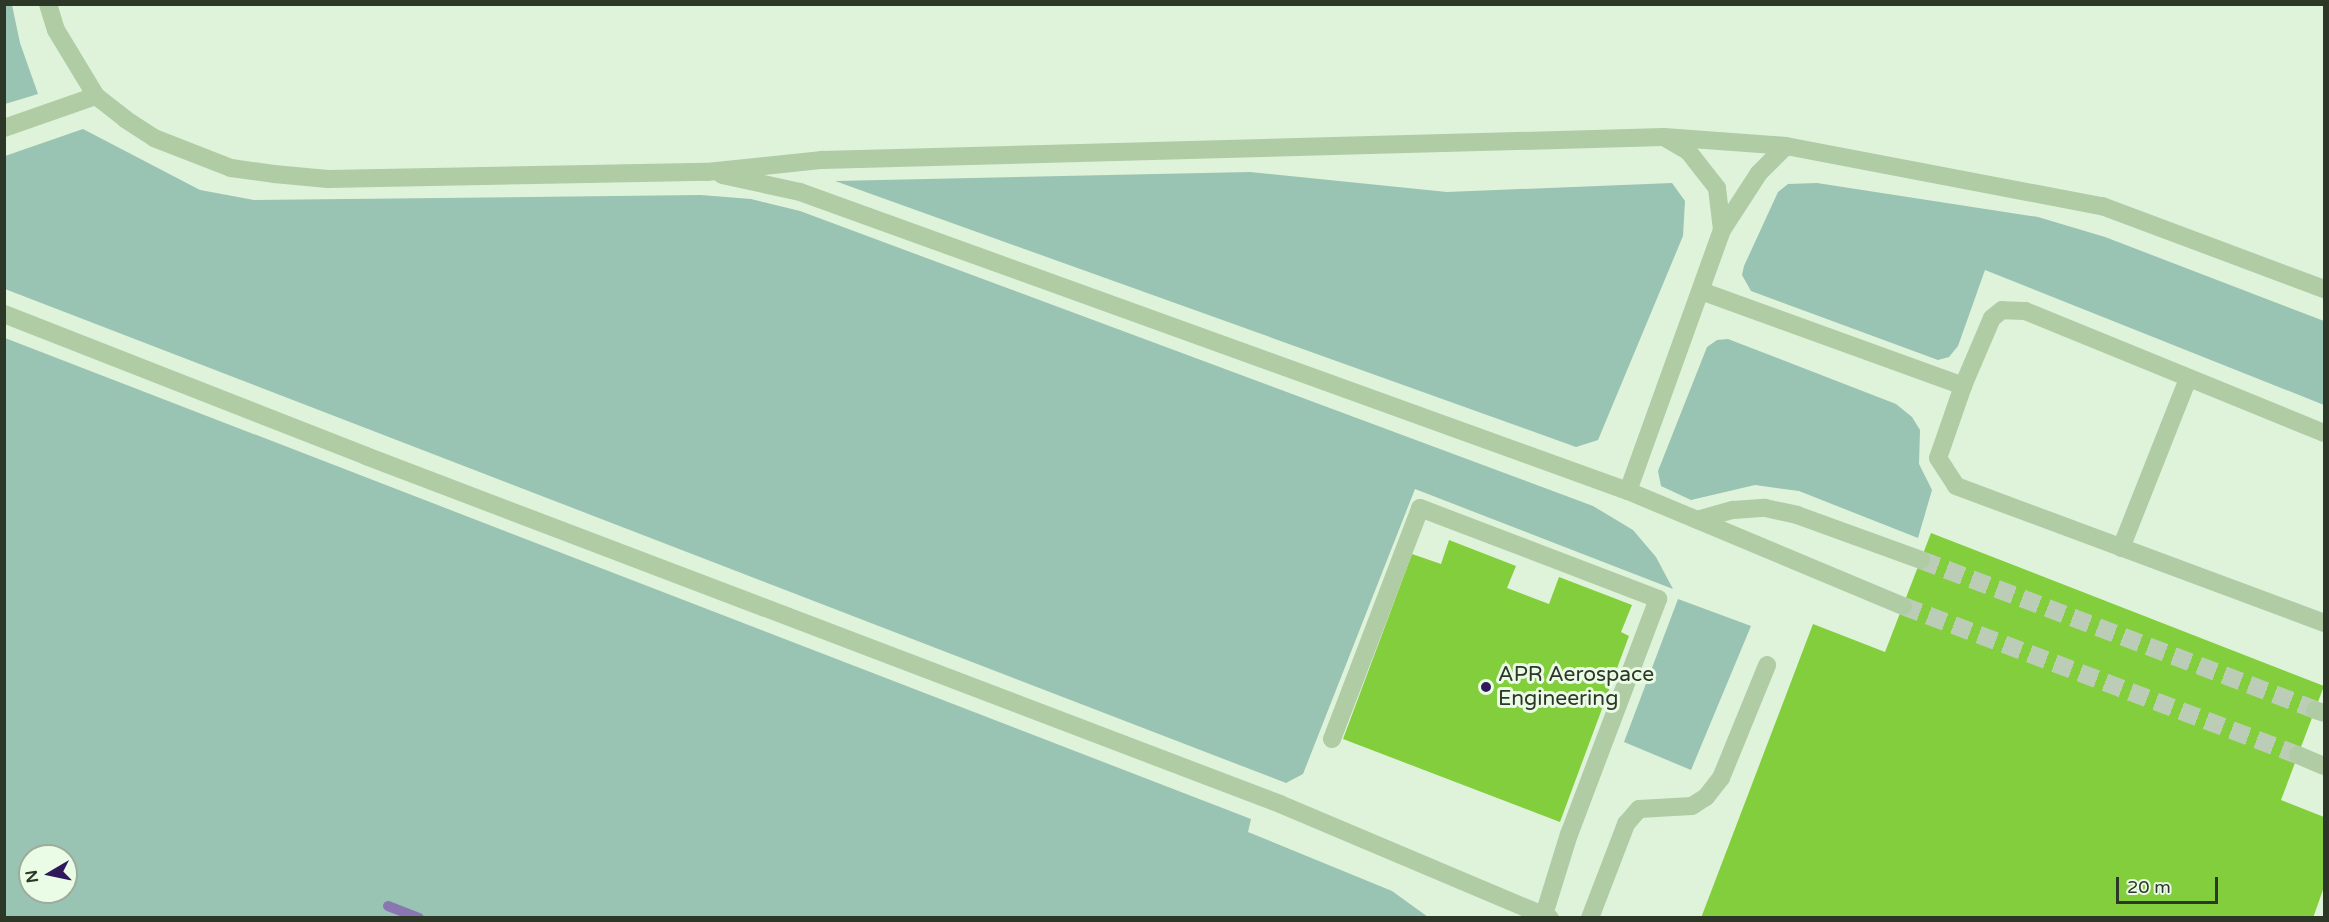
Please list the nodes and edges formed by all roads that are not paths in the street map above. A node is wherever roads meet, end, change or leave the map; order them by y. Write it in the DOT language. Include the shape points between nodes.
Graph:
graph roads {
  1 [pos="48,4"];
  2 [pos="96,96"];
  3 [pos="4,129"];
  4 [pos="1664,137"];
  5 [pos="1786,146"];
  6 [pos="707,172"];
  7 [pos="1722,230"];
  8 [pos="2325,289"];
  9 [pos="1701,291"];
  10 [pos="4,314"];
  11 [pos="2188,379"];
  12 [pos="1963,386"];
  13 [pos="2325,433"];
  14 [pos="1628,491"];
  15 [pos="1697,520"];
  16 [pos="2121,548"];
  17 [pos="1921,560"];
  18 [pos="1903,606"];
  19 [pos="2325,623"];
  20 [pos="1767,665"];
  21 [pos="1332,739"];
  22 [pos="2298,755"];
  23 [pos="2325,766"];
  24 [pos="1547,916"];
  25 [pos="1590,918"];
  1 -- 2 [label="lane" via="56,30"];
  2 -- 3 [label="lane"];
  2 -- 6 [label="lane" via="154,138 231,168 274,174 328,179"];
  4 -- 5 [label="lane"];
  4 -- 6 [label="lane" via="822,160"];
  4 -- 7 [label="lane" via="1688,151 1717,188"];
  5 -- 7 [label="lane" via="1759,173"];
  5 -- 8 [label="lane" via="2102,206"];
  6 -- 14 [label="lane" via="800,192"];
  7 -- 9 [label="lane"];
  9 -- 12 [label="lane"];
  9 -- 14 [label="lane"];
  10 -- 24 [label="lane" via="378,461 1280,804"];
  11 -- 12 [label="lane" via="2025,311 2002,310 1992,318"];
  11 -- 13 [label="lane"];
  11 -- 16 [label="lane"];
  12 -- 16 [label="lane" via="1938,458 1956,486"];
  14 -- 15 [label="lane"];
  15 -- 17 [label="lane" via="1733,510 1765,508 1797,515"];
  15 -- 18 [label="lane"];
  16 -- 19 [label="lane"];
  20 -- 25 [label="lane" via="1721,778 1706,797 1692,806 1639,809 1626,824"];
  21 -- 24 [label="lane" via="1420,508 1658,599 1569,834"];
  22 -- 23 [label="lane"];
}
